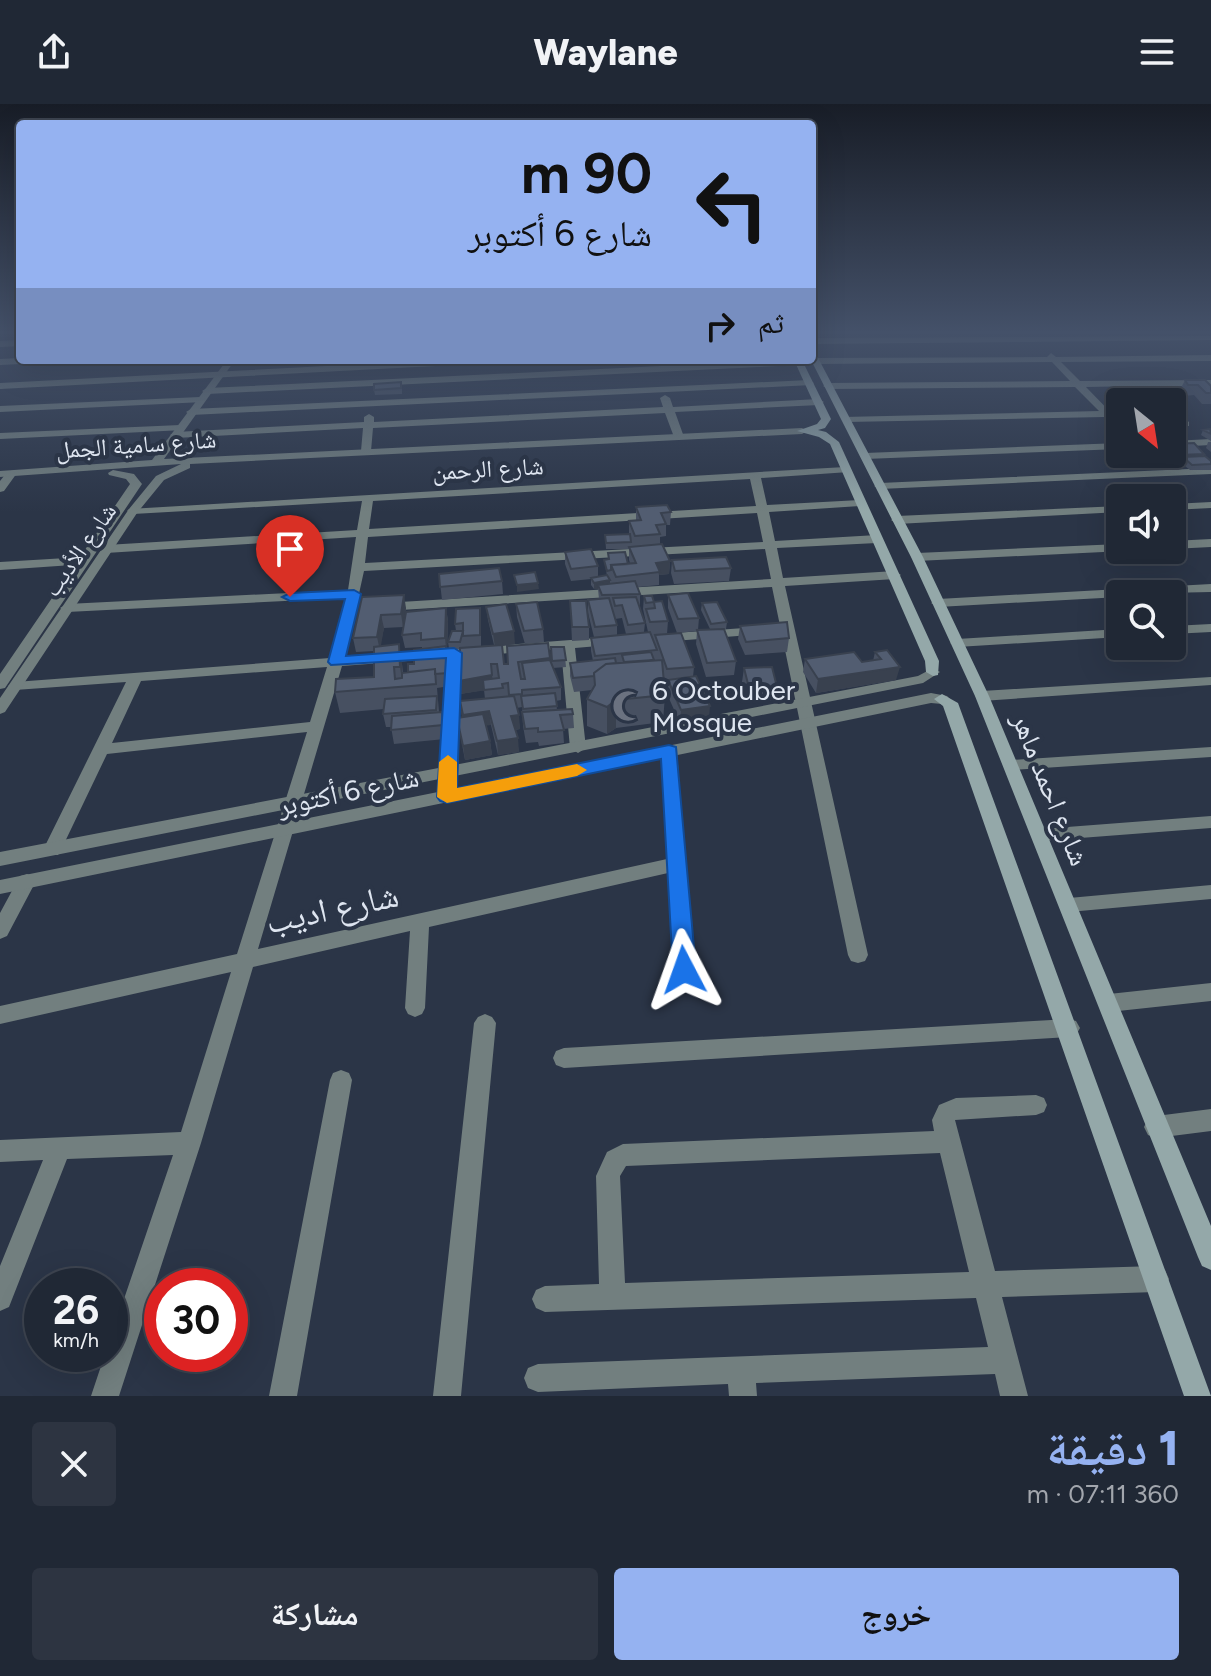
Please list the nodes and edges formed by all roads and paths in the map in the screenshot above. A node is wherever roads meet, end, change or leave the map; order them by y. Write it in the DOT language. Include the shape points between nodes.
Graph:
graph roads {
  1 [pos="207,391"];
  2 [pos="261,391"];
  3 [pos="371,391"];
  4 [pos="608,391"];
  5 [pos="662,391"];
  6 [pos="813,391"];
  7 [pos="831,391"];
  8 [pos="1085,391"];
  9 [pos="204,395"];
  10 [pos="819,402"];
  11 [pos="370,406"];
  12 [pos="668,407"];
  13 [pos="0,409"];
  14 [pos="191,412"];
  15 [pos="1106,414"];
  16 [pos="846,419"];
  17 [pos="368,425"];
  18 [pos="177,431"];
  19 [pos="802,431"];
  20 [pos="0,436"];
  21 [pos="679,437"];
  22 [pos="834,442"];
  23 [pos="1211,442"];
  24 [pos="1186,443"];
  25 [pos="1106,446"];
  26 [pos="861,449"];
  27 [pos="366,451"];
  28 [pos="227,458"];
  29 [pos="155,464"];
  30 [pos="845,470"];
  31 [pos="59,471"];
  32 [pos="1211,471"];
  33 [pos="6,474"];
  34 [pos="755,476"];
  35 [pos="880,486"];
  36 [pos="0,489"];
  37 [pos="368,498"];
  38 [pos="860,503"];
  39 [pos="1211,505"];
  40 [pos="1186,506"];
  41 [pos="762,509"];
  42 [pos="1106,510"];
  43 [pos="133,511"];
  44 [pos="897,520"];
  45 [pos="363,533"];
  46 [pos="877,539"];
  47 [pos="1211,543"];
  48 [pos="1186,544"];
  49 [pos="770,546"];
  50 [pos="106,549"];
  51 [pos="1106,549"];
  52 [pos="917,557"];
  53 [pos="83,561"];
  54 [pos="0,566"];
  55 [pos="359,567"];
  56 [pos="895,575"];
  57 [pos="777,582"];
  58 [pos="1211,588"];
  59 [pos="352,601"];
  60 [pos="938,603"];
  61 [pos="67,608"];
  62 [pos="1211,628"];
  63 [pos="787,629"];
  64 [pos="1186,629"];
  65 [pos="1106,634"];
  66 [pos="646,639"];
  67 [pos="631,640"];
  68 [pos="957,643"];
  69 [pos="568,644"];
  70 [pos="454,653"];
  71 [pos="336,662"];
  72 [pos="933,672"];
  73 [pos="136,676"];
  74 [pos="1211,681"];
  75 [pos="8,685"];
  76 [pos="982,696"];
  77 [pos="942,699"];
  78 [pos="804,703"];
  79 [pos="0,709"];
  80 [pos="808,723"];
  81 [pos="317,726"];
  82 [pos="578,748"];
  83 [pos="101,749"];
  84 [pos="669,751"];
  85 [pos="1211,752"];
  86 [pos="1011,765"];
  87 [pos="448,774"];
  88 [pos="447,797"];
  89 [pos="295,804"];
  90 [pos="1211,822"];
  91 [pos="286,830"];
  92 [pos="1041,835"];
  93 [pos="52,850"];
  94 [pos="0,859"];
  95 [pos="677,864"];
  96 [pos="27,881"];
  97 [pos="0,887"];
  98 [pos="1211,892"];
  99 [pos="1069,905"];
  100 [pos="420,922"];
  101 [pos="0,931"];
  102 [pos="858,955"];
  103 [pos="246,960"];
  104 [pos="684,970"];
  105 [pos="1211,992"];
  106 [pos="1109,1003"];
  107 [pos="415,1008"];
  108 [pos="0,1015"];
  109 [pos="485,1023"];
  110 [pos="1069,1028"];
  111 [pos="564,1058"];
  112 [pos="341,1080"];
  113 [pos="1036,1105"];
  114 [pos="1211,1120"];
  115 [pos="1156,1127"];
  116 [pos="948,1142"];
  117 [pos="189,1143"];
  118 [pos="60,1148"];
  119 [pos="0,1151"];
  120 [pos="1211,1255"];
  121 [pos="1156,1279"];
  122 [pos="985,1284"];
  123 [pos="613,1297"];
  124 [pos="0,1298"];
  125 [pos="545,1299"];
  126 [pos="1005,1360"];
  127 [pos="538,1378"];
  128 [pos="742,1383"];
  129 [pos="105,1396"];
  130 [pos="283,1396"];
  131 [pos="447,1396"];
  132 [pos="1014,1396"];
  133 [pos="1198,1396"];
  1 -- 9 [label="street"];
  2 -- 9 [label="street"];
  3 -- 11 [label="street"];
  4 -- 11 [label="street"];
  5 -- 12 [label="street"];
  6 -- 10 [label="main road"];
  7 -- 16 [label="main road, شارع احمد ماهر"];
  8 -- 15 [label="street"];
  9 -- 13 [label="street"];
  9 -- 14 [label="street"];
  10 -- 12 [label="street"];
  10 -- 19 [label="main road" via="826,421"];
  11 -- 14 [label="street"];
  11 -- 17 [label="street"];
  12 -- 17 [label="street"];
  12 -- 21 [label="street"];
  14 -- 18 [label="street"];
  15 -- 16 [label="street"];
  16 -- 26 [label="main road, شارع احمد ماهر"];
  17 -- 18 [label="street"];
  17 -- 27 [label="street"];
  18 -- 20 [label="street"];
  18 -- 29 [label="street"];
  19 -- 21 [label="street, شارع سامية الجمل"];
  19 -- 22 [label="main road"];
  21 -- 27 [label="street, شارع سامية الجمل"];
  22 -- 26 [label="main road"];
  22 -- 30 [label="main road"];
  23 -- 24 [label="street"];
  25 -- 26 [label="street"];
  26 -- 35 [label="main road, شارع احمد ماهر"];
  27 -- 28 [label="street, شارع سامية الجمل"];
  28 -- 29 [label="street, شارع سامية الجمل"];
  28 -- 43 [label="street, شارع الأديب" via="166,474"];
  29 -- 31 [label="street, شارع سامية الجمل"];
  30 -- 34 [label="street, شارع الرحمن"];
  30 -- 38 [label="main road"];
  31 -- 33 [label="street, شارع سامية الجمل"];
  31 -- 53 [label="street, شارع الأديب" via="119,473 136,481"];
  32 -- 35 [label="street"];
  33 -- 36 [label="street"];
  34 -- 37 [label="street, شارع الرحمن"];
  34 -- 41 [label="street"];
  35 -- 44 [label="main road, شارع احمد ماهر"];
  37 -- 43 [label="street, شارع الرحمن"];
  37 -- 45 [label="street"];
  38 -- 41 [label="street"];
  38 -- 46 [label="main road"];
  39 -- 40 [label="street"];
  41 -- 45 [label="street"];
  41 -- 49 [label="street"];
  42 -- 44 [label="street"];
  43 -- 50 [label="street, شارع الأديب"];
  44 -- 52 [label="main road, شارع احمد ماهر"];
  45 -- 50 [label="street"];
  45 -- 55 [label="street"];
  46 -- 49 [label="street"];
  46 -- 56 [label="main road"];
  47 -- 48 [label="street"];
  49 -- 55 [label="street"];
  49 -- 57 [label="street"];
  50 -- 61 [label="street, شارع الأديب"];
  51 -- 52 [label="street"];
  52 -- 60 [label="main road, شارع احمد ماهر"];
  53 -- 54 [label="street"];
  53 -- 75 [label="street, شارع الأديب"];
  55 -- 59 [label="street"];
  56 -- 57 [label="street"];
  56 -- 72 [label="main road"];
  57 -- 59 [label="street"];
  57 -- 63 [label="street"];
  58 -- 60 [label="street"];
  59 -- 61 [label="street"];
  59 -- 71 [label="street"];
  60 -- 68 [label="main road, شارع احمد ماهر"];
  61 -- 75 [label="street, شارع الأديب"];
  62 -- 64 [label="street"];
  63 -- 66 [label="street"];
  63 -- 78 [label="street"];
  65 -- 68 [label="street"];
  67 -- 69 [label="street"];
  68 -- 76 [label="main road, شارع احمد ماهر"];
  69 -- 70 [label="street"];
  69 -- 82 [label="street"];
  70 -- 71 [label="street"];
  70 -- 87 [label="street"];
  71 -- 73 [label="street"];
  71 -- 81 [label="street"];
  72 -- 78 [label="street, شارع 6 أكتوبر" via="923,679"];
  73 -- 75 [label="street"];
  73 -- 83 [label="street"];
  74 -- 76 [label="street"];
  75 -- 79 [label="street, شارع الأديب"];
  76 -- 86 [label="main road, شارع احمد ماهر"];
  77 -- 80 [label="street, شارع 6 أكتوبر"];
  77 -- 110 [label="main road" via="950,703"];
  78 -- 80 [label="street"];
  78 -- 82 [label="street, شارع 6 أكتوبر"];
  80 -- 84 [label="street, شارع 6 أكتوبر"];
  80 -- 102 [label="street"];
  81 -- 83 [label="street"];
  81 -- 89 [label="street"];
  82 -- 87 [label="street, شارع 6 أكتوبر"];
  83 -- 93 [label="street"];
  84 -- 88 [label="street, شارع 6 أكتوبر"];
  84 -- 95 [label="street"];
  85 -- 86 [label="street"];
  86 -- 92 [label="main road, شارع احمد ماهر"];
  87 -- 88 [label="street"];
  87 -- 89 [label="street, شارع 6 أكتوبر"];
  88 -- 91 [label="street, شارع 6 أكتوبر"];
  89 -- 91 [label="street"];
  89 -- 93 [label="street, شارع 6 أكتوبر"];
  90 -- 92 [label="street"];
  91 -- 96 [label="street, شارع 6 أكتوبر"];
  91 -- 103 [label="street"];
  92 -- 99 [label="main road, شارع احمد ماهر"];
  93 -- 94 [label="street, شارع 6 أكتوبر"];
  95 -- 100 [label="street, شارع اديب"];
  95 -- 104 [label="street"];
  96 -- 97 [label="street, شارع 6 أكتوبر"];
  96 -- 101 [label="street"];
  98 -- 99 [label="street"];
  99 -- 106 [label="main road, شارع احمد ماهر"];
  100 -- 103 [label="street, شارع اديب"];
  100 -- 107 [label="street"];
  103 -- 108 [label="street, شارع اديب"];
  103 -- 117 [label="street"];
  105 -- 106 [label="street"];
  106 -- 115 [label="main road, شارع احمد ماهر"];
  109 -- 131 [label="street"];
  110 -- 111 [label="street"];
  110 -- 121 [label="main road"];
  112 -- 130 [label="street"];
  113 -- 116 [label="street" via="951,1110 943,1120"];
  114 -- 115 [label="street"];
  115 -- 120 [label="main road, شارع احمد ماهر"];
  116 -- 122 [label="street"];
  116 -- 123 [label="street" via="623,1155 608,1176"];
  117 -- 118 [label="street"];
  117 -- 129 [label="street"];
  118 -- 119 [label="street"];
  118 -- 124 [label="street"];
  121 -- 122 [label="street"];
  121 -- 133 [label="main road"];
  122 -- 123 [label="street"];
  122 -- 126 [label="street"];
  123 -- 125 [label="street"];
  126 -- 128 [label="street"];
  126 -- 132 [label="street"];
  127 -- 128 [label="street"];
}
